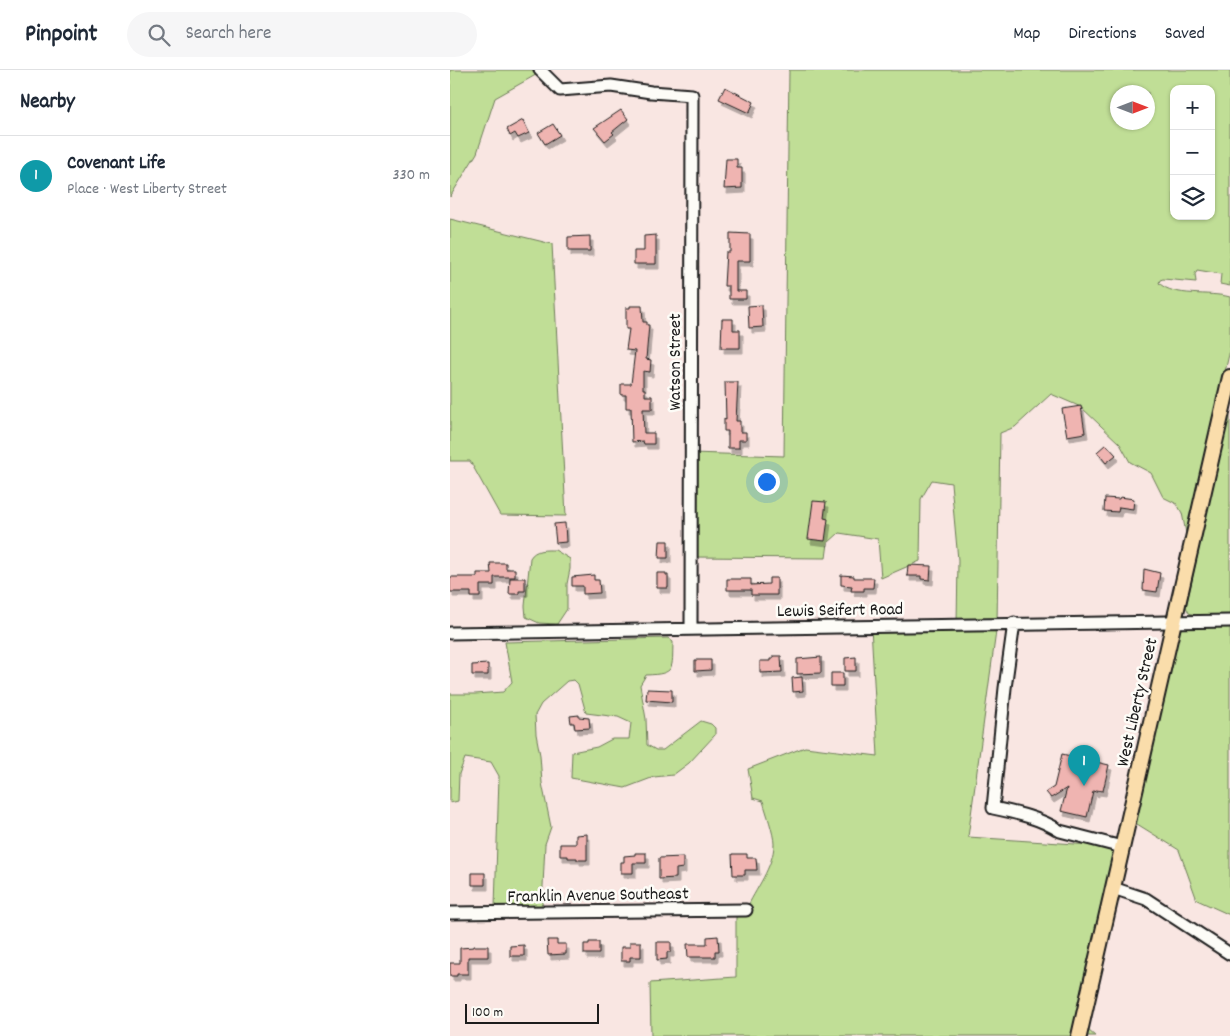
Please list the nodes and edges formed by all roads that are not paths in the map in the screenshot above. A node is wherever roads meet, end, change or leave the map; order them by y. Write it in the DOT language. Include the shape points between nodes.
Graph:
graph roads {
  1 [pos="540,70"];
  2 [pos="1230,377"];
  3 [pos="1230,621"];
  4 [pos="1174,622"];
  5 [pos="1014,623"];
  6 [pos="691,628"];
  7 [pos="450,633"];
  8 [pos="1122,847"];
  9 [pos="1113,888"];
  10 [pos="746,910"];
  11 [pos="450,914"];
  12 [pos="1230,954"];
  13 [pos="1079,1036"];
  1 -- 6 [label="street, Watson Street" via="560,90 611,86 692,95"];
  2 -- 4 [label="main road, West Liberty Street"];
  3 -- 4 [label="street, Lewis Seifert Road"];
  4 -- 5 [label="street, Lewis Seifert Road"];
  4 -- 8 [label="main road, West Liberty Street"];
  5 -- 6 [label="street, Lewis Seifert Road"];
  5 -- 8 [label="street" via="993,808 1024,815 1060,831"];
  6 -- 7 [label="street, Lewis Seifert Road"];
  8 -- 9 [label="main road, West Liberty Street"];
  9 -- 12 [label="street" via="1146,899"];
  9 -- 13 [label="main road, West Liberty Street"];
  10 -- 11 [label="street, Franklin Avenue Southeast"];
}
